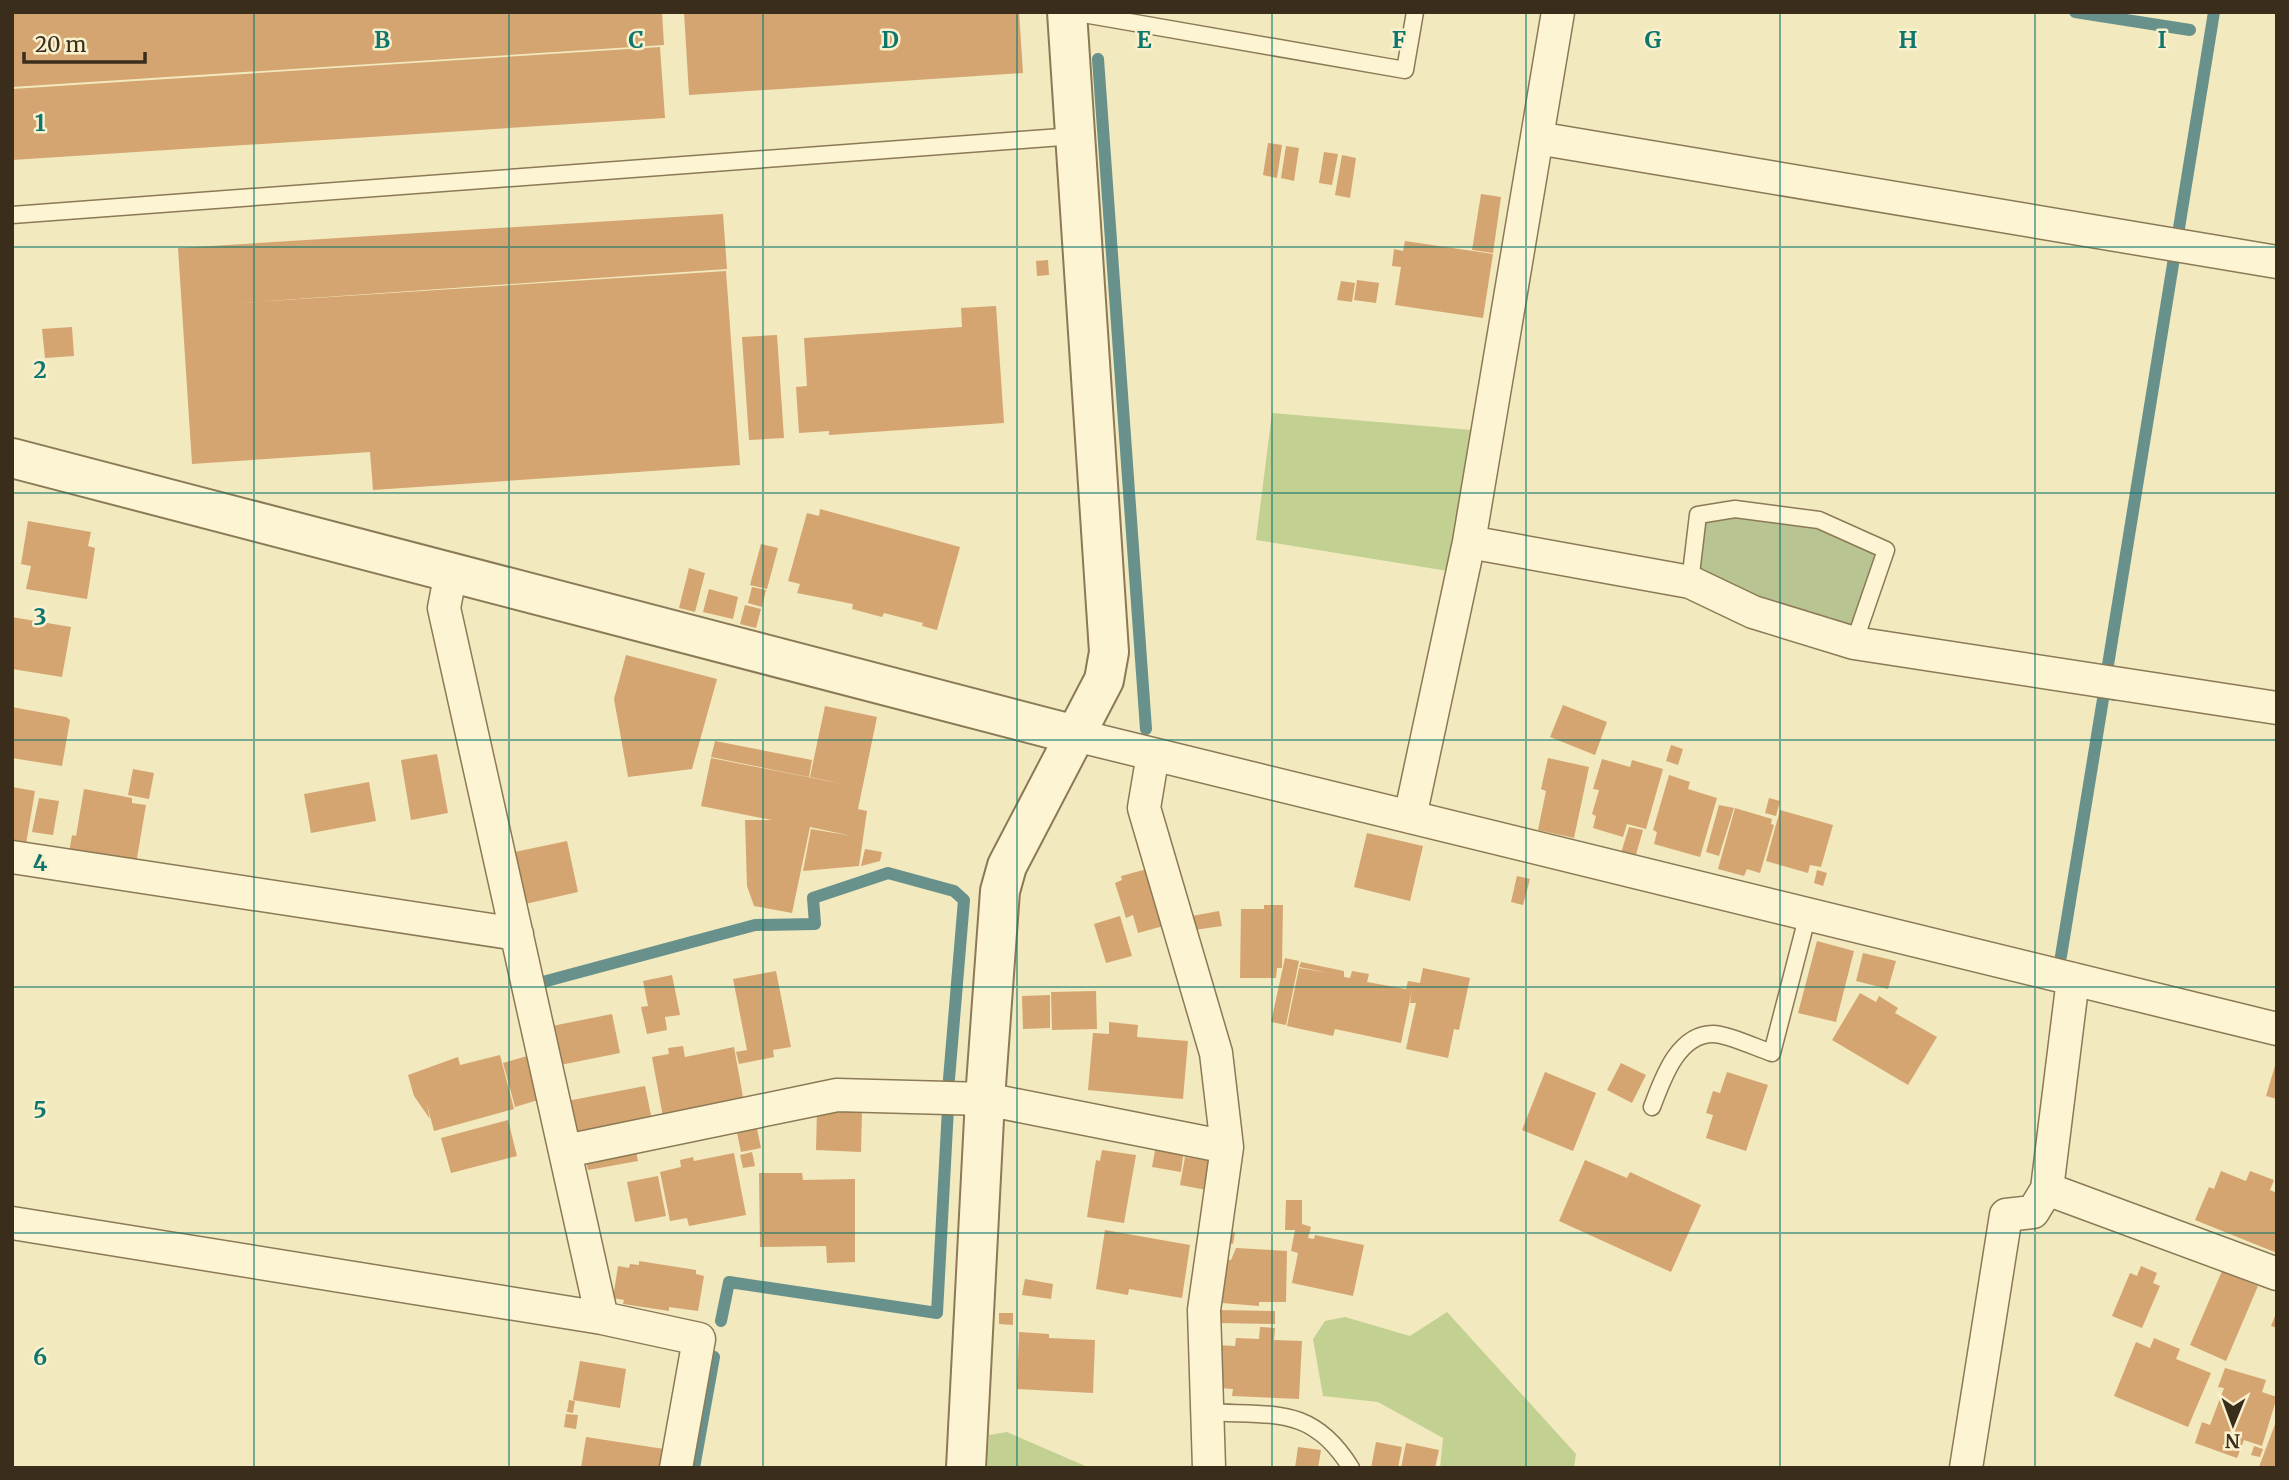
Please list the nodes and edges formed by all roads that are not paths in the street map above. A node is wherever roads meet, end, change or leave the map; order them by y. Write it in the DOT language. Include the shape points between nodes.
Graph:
graph roads {
  1 [pos="1070,12"];
  2 [pos="1416,12"];
  3 [pos="1558,12"];
  4 [pos="1075,136"];
  5 [pos="1537,138"];
  6 [pos="12,215"];
  7 [pos="2277,262"];
  8 [pos="12,458"];
  9 [pos="1469,542"];
  10 [pos="451,572"];
  11 [pos="1690,582"];
  12 [pos="1854,643"];
  13 [pos="2277,708"];
  14 [pos="1075,735"];
  15 [pos="1153,754"];
  16 [pos="1410,817"];
  17 [pos="12,857"];
  18 [pos="1808,914"];
  19 [pos="517,934"];
  20 [pos="2073,979"];
  21 [pos="2277,1029"];
  22 [pos="985,1099"];
  23 [pos="1652,1107"];
  24 [pos="1227,1147"];
  25 [pos="566,1151"];
  26 [pos="2047,1189"];
  27 [pos="12,1223"];
  28 [pos="2277,1274"];
  29 [pos="602,1318"];
  30 [pos="1207,1412"];
  31 [pos="676,1468"];
  32 [pos="966,1468"];
  33 [pos="1209,1468"];
  34 [pos="1351,1468"];
  35 [pos="1966,1468"];
  1 -- 2 [label="lane" via="1405,70"];
  1 -- 4 [label="street"];
  3 -- 5 [label="street"];
  4 -- 6 [label="lane"];
  4 -- 14 [label="street" via="1109,627 1104,680"];
  5 -- 7 [label="street"];
  5 -- 9 [label="street"];
  8 -- 10 [label="street"];
  9 -- 11 [label="street"];
  9 -- 16 [label="street"];
  10 -- 14 [label="street"];
  10 -- 19 [label="street" via="444,608"];
  11 -- 12 [label="street" via="1754,612"];
  11 -- 12 [label="lane" via="1698,515 1735,509 1819,520 1886,550"];
  12 -- 13 [label="street"];
  14 -- 15 [label="street"];
  14 -- 22 [label="street" via="1007,866 1000,891"];
  15 -- 16 [label="street"];
  15 -- 24 [label="street" via="1144,808 1216,1053"];
  16 -- 18 [label="street"];
  17 -- 19 [label="street"];
  18 -- 20 [label="street"];
  18 -- 23 [label="lane" via="1772,1053 1713,1034 1687,1043 1665,1072"];
  19 -- 25 [label="street"];
  20 -- 21 [label="street"];
  20 -- 26 [label="street"];
  22 -- 24 [label="street"];
  22 -- 25 [label="street" via="837,1095"];
  22 -- 32 [label="street"];
  24 -- 30 [label="street" via="1204,1310"];
  25 -- 29 [label="street"];
  26 -- 28 [label="street"];
  26 -- 35 [label="street" via="2033,1212 2006,1215"];
  27 -- 29 [label="street"];
  29 -- 31 [label="street" via="699,1339"];
  30 -- 33 [label="street"];
  30 -- 34 [label="lane" via="1297,1417 1335,1443"];
}
